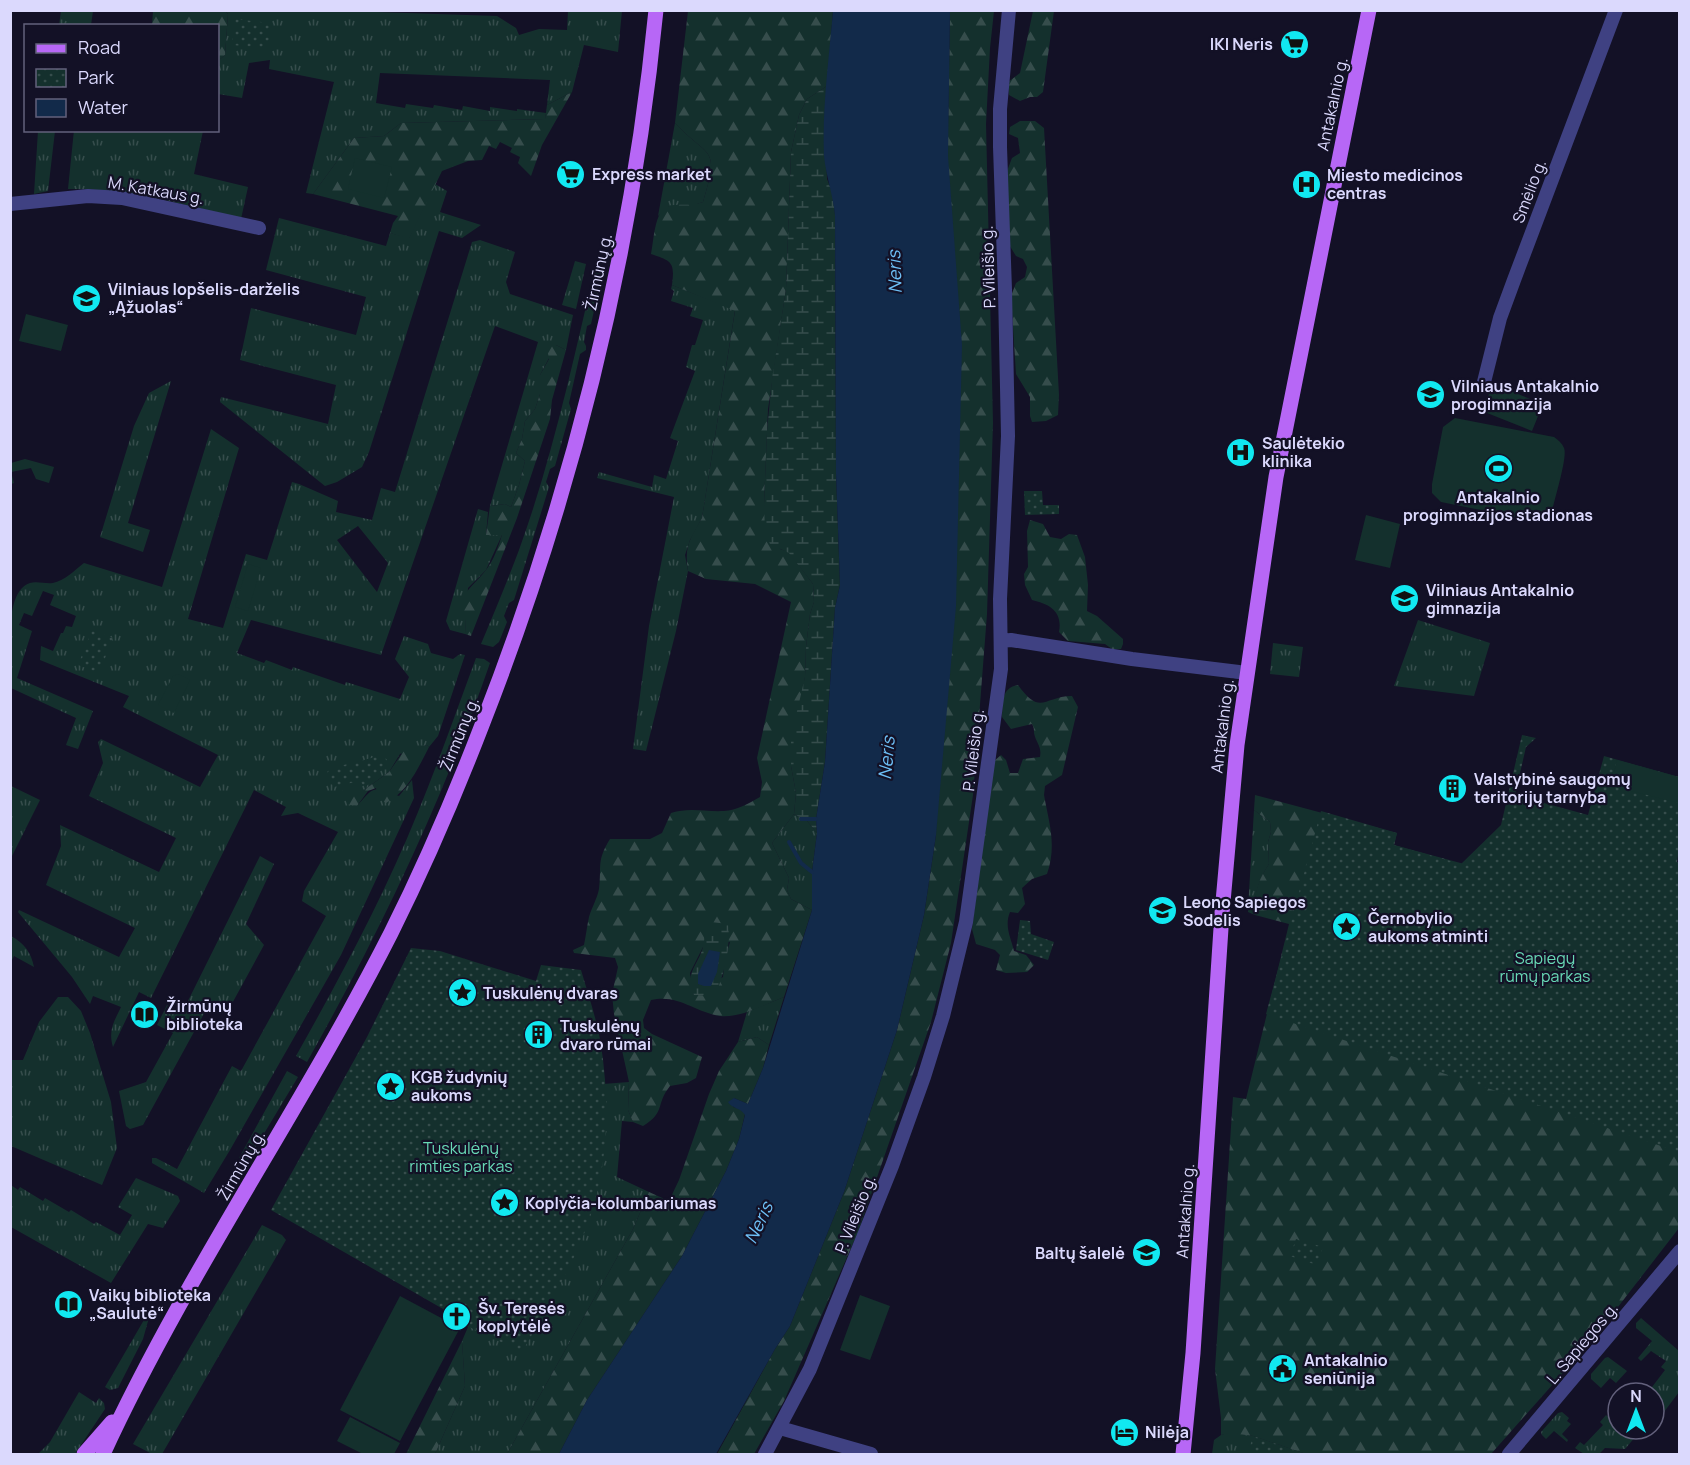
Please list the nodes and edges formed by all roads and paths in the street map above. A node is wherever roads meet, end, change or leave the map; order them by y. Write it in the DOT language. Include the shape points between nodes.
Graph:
graph roads {
  1 [pos="656,10"];
  2 [pos="1009,10"];
  3 [pos="1369,10"];
  4 [pos="1616,10"];
  5 [pos="10,204"];
  6 [pos="259,228"];
  7 [pos="1484,386"];
  8 [pos="1001,640"];
  9 [pos="1247,673"];
  10 [pos="1680,1251"];
  11 [pos="124,1408"];
  12 [pos="780,1428"];
  13 [pos="84,1455"];
  14 [pos="103,1455"];
  15 [pos="765,1455"];
  16 [pos="871,1455"];
  17 [pos="1183,1455"];
  18 [pos="1509,1455"];
  1 -- 11 [label="main road, Žirmūnų g." via="637,165 605,327 556,514 507,660 455,791 389,936 308,1087 169,1323"];
  2 -- 8 [label="street, P. Vileišio g." via="1000,147 1008,436"];
  3 -- 9 [label="main road, Antakalnio g." via="1276,477"];
  4 -- 7 [label="street, Smėlio g." via="1500,318"];
  5 -- 6 [label="street, M. Katkaus g." via="88,196 122,198"];
  8 -- 9 [label="street"];
  8 -- 12 [label="street, P. Vileišio g." via="1001,669 966,922 943,1016 892,1166 820,1345"];
  9 -- 17 [label="main road, Antakalnio g." via="1224,890"];
  10 -- 18 [label="street, L. Sapiegos g."];
  11 -- 13 [label="main road, Žirmūnų g."];
  11 -- 14 [label="main road, Žirmūnų g."];
  12 -- 15 [label="street, P. Vileišio g."];
  12 -- 16 [label="street"];
}
